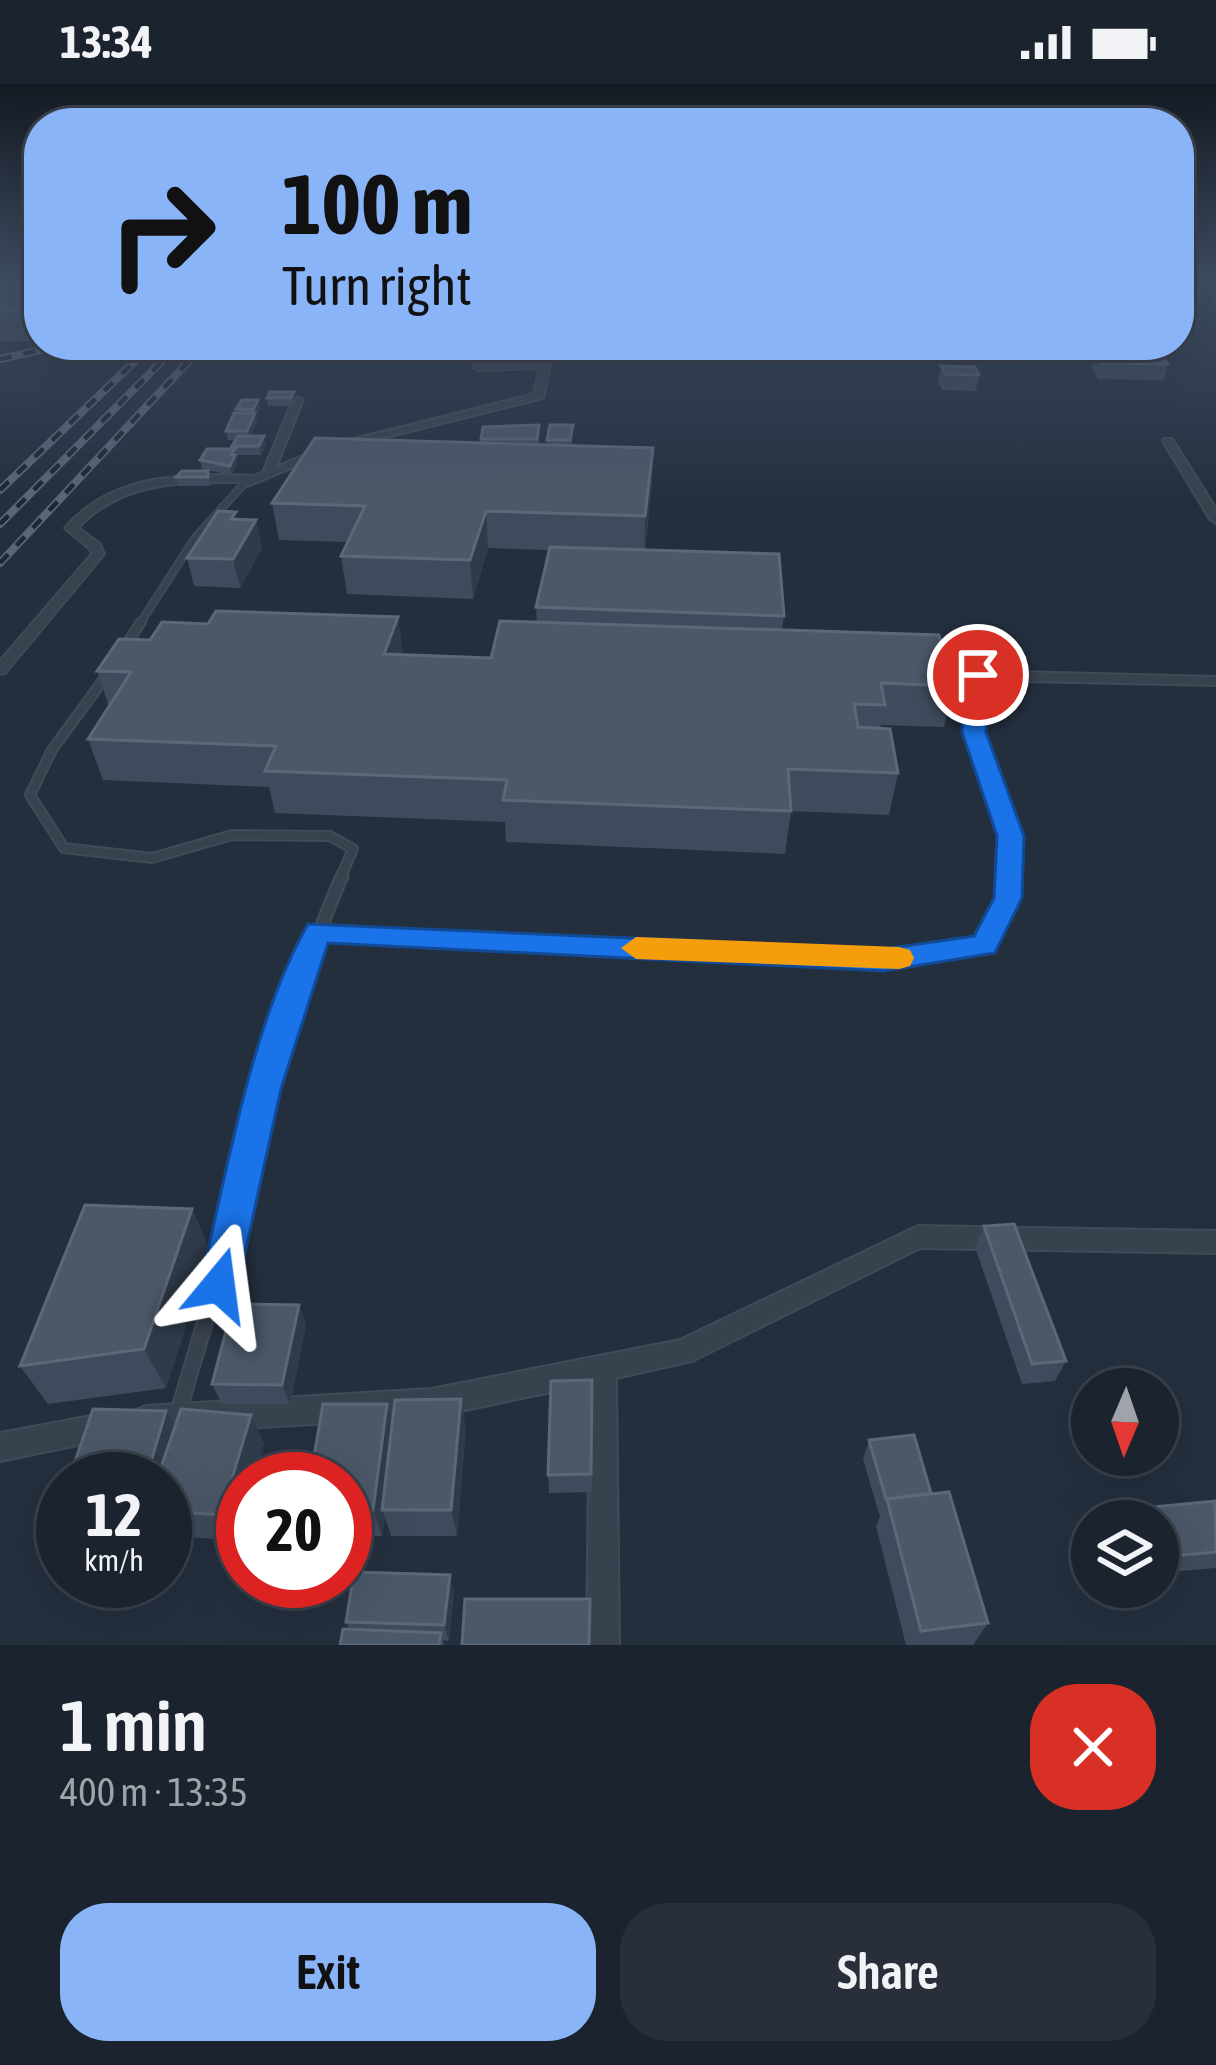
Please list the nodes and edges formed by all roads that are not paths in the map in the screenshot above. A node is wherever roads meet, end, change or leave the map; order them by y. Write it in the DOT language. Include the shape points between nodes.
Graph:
graph roads {
  1 [pos="545,360"];
  2 [pos="544,365"];
  3 [pos="478,367"];
  4 [pos="298,400"];
  5 [pos="1168,441"];
  6 [pos="268,473"];
  7 [pos="247,483"];
  8 [pos="1216,520"];
  9 [pos="121,652"];
  10 [pos="0,670"];
  11 [pos="109,671"];
  12 [pos="1216,681"];
  13 [pos="318,932"];
  14 [pos="1216,1242"];
  15 [pos="603,1368"];
  16 [pos="176,1418"];
  17 [pos="0,1447"];
  18 [pos="603,1645"];
  1 -- 2 [label="street"];
  2 -- 3 [label="street"];
  2 -- 6 [label="street" via="538,396 330,448"];
  4 -- 6 [label="street"];
  5 -- 8 [label="street"];
  6 -- 7 [label="street"];
  7 -- 9 [label="lane" via="230,494"];
  7 -- 10 [label="street" via="176,480 85,509 70,527 98,554"];
  11 -- 13 [label="lane" via="30,795 64,848 152,858 232,835 330,836 353,849"];
  12 -- 13 [label="street" via="978,675 974,732 1011,836 1008,898 985,945 884,960"];
  13 -- 16 [label="lane" via="264,1089 233,1240"];
  14 -- 15 [label="street" via="918,1237 683,1352"];
  15 -- 16 [label="street" via="431,1403"];
  15 -- 18 [label="street"];
  16 -- 17 [label="street"];
}
